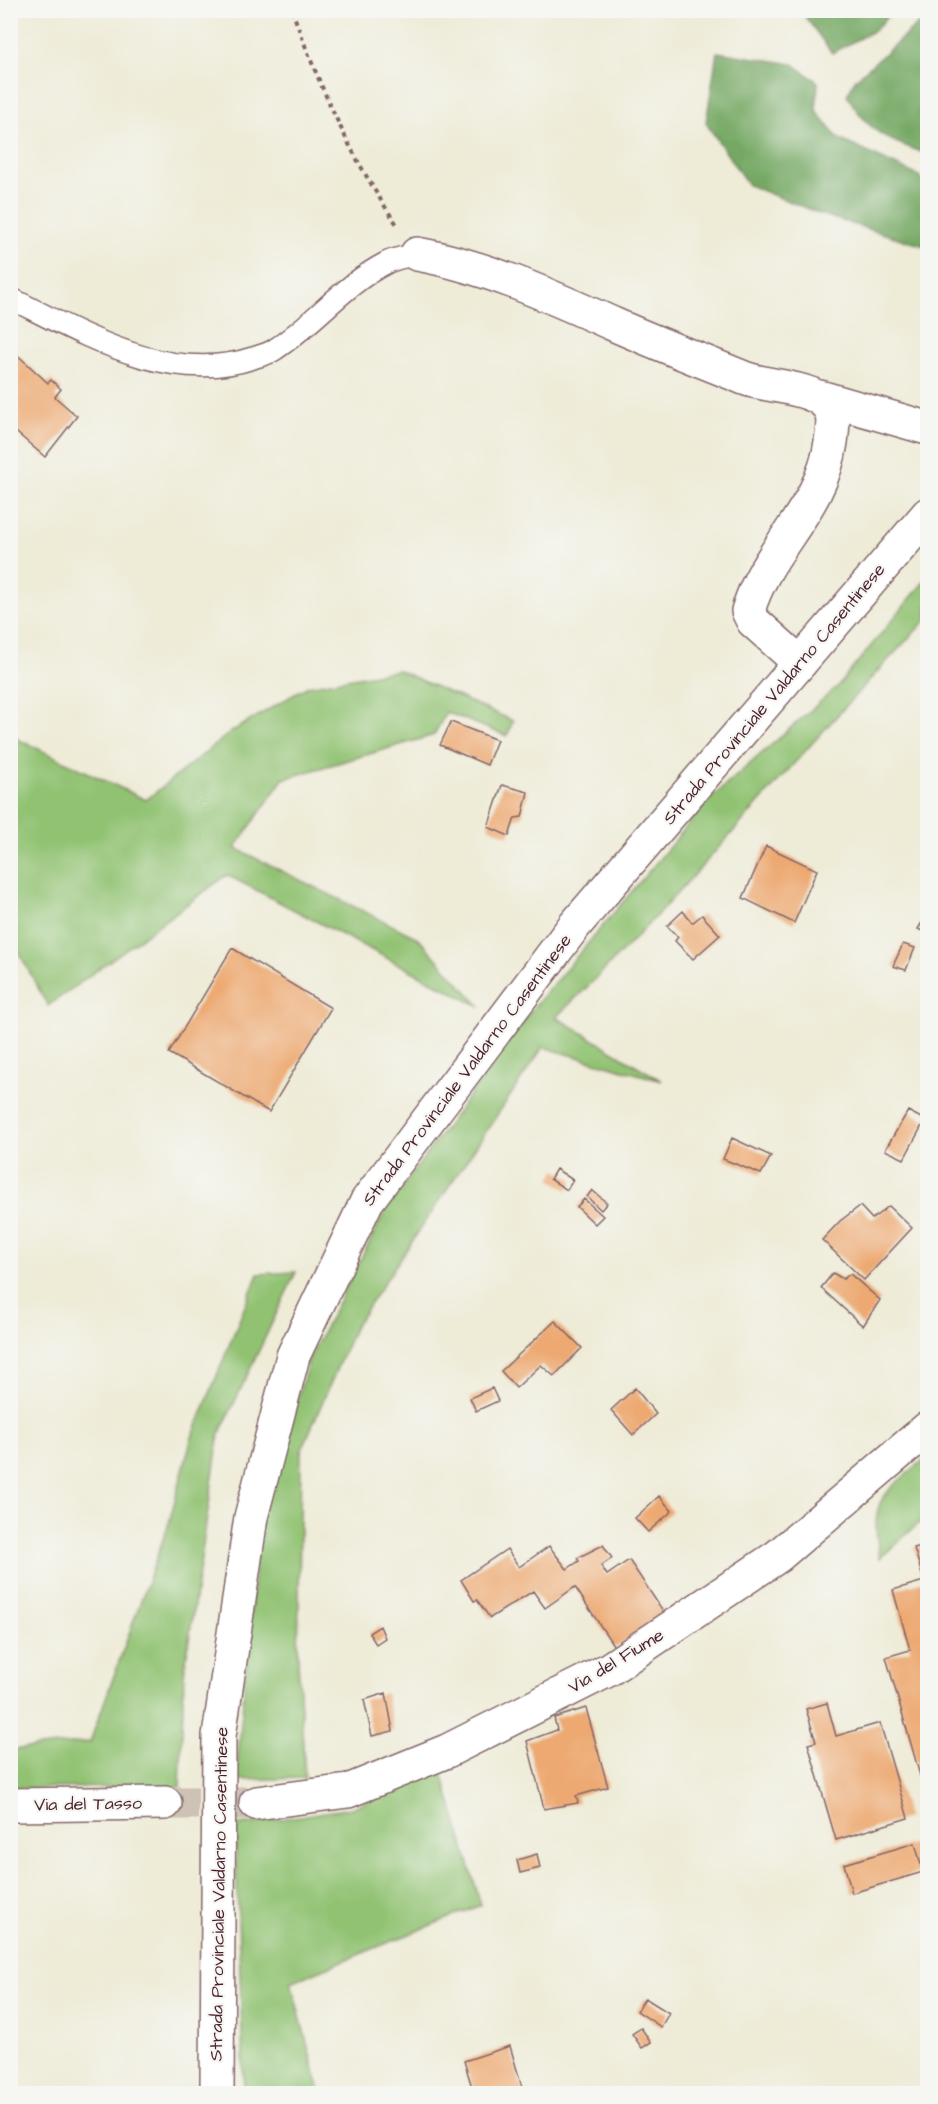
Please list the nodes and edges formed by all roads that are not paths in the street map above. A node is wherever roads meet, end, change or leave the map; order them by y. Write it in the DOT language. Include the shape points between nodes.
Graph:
graph roads {
  1 [pos="417,254"];
  2 [pos="10,298"];
  3 [pos="820,397"];
  4 [pos="927,428"];
  5 [pos="927,514"];
  6 [pos="800,663"];
  7 [pos="927,1428"];
  8 [pos="165,1803"];
  9 [pos="256,1803"];
  10 [pos="10,1805"];
  11 [pos="217,2094"];
  1 -- 2 [label="lane" via="387,262 351,285 273,351 233,365 188,366 144,358"];
  1 -- 3 [label="street" via="453,260 534,290 760,385 806,391"];
  3 -- 4 [label="street"];
  3 -- 6 [label="street" via="832,414 828,466 794,531 757,582 748,611 753,621"];
  5 -- 6 [label="street, Strada Provinciale Valdarno Casentinese"];
  6 -- 11 [label="street, Strada Provinciale Valdarno Casentinese" via="575,925 367,1201 293,1356 251,1517 219,1736"];
  7 -- 9 [label="street, Via del Fiume" via="778,1556 608,1670 447,1751 348,1791"];
  8 -- 10 [label="street, Via del Tasso"];
}
